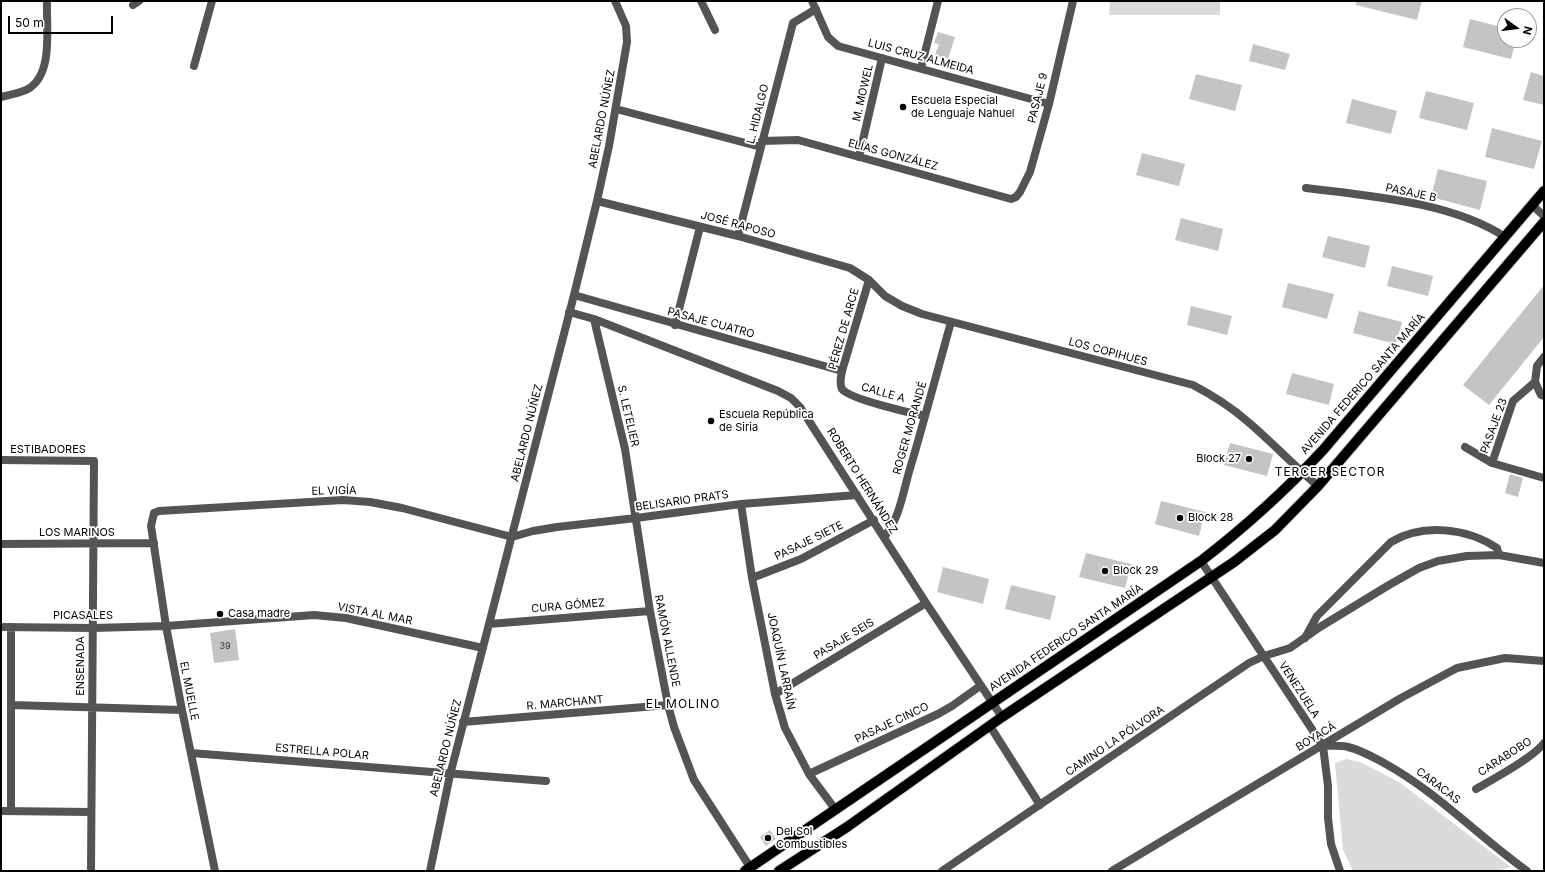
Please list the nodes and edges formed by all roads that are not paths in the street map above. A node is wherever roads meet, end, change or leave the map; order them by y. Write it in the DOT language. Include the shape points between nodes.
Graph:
graph roads {
  1 [pos="46,1"];
  2 [pos="212,1"];
  3 [pos="615,1"];
  4 [pos="701,1"];
  5 [pos="812,1"];
  6 [pos="938,1"];
  7 [pos="1072,1"];
  8 [pos="816,9"];
  9 [pos="715,30"];
  10 [pos="882,58"];
  11 [pos="194,66"];
  12 [pos="922,68"];
  13 [pos="1,97"];
  14 [pos="1049,104"];
  15 [pos="616,109"];
  16 [pos="762,144"];
  17 [pos="859,157"];
  18 [pos="1306,188"];
  19 [pos="1544,191"];
  20 [pos="1016,197"];
  21 [pos="597,201"];
  22 [pos="1532,205"];
  23 [pos="1544,216"];
  24 [pos="1544,222"];
  25 [pos="700,227"];
  26 [pos="738,236"];
  27 [pos="1505,237"];
  28 [pos="869,280"];
  29 [pos="574,295"];
  30 [pos="569,312"];
  31 [pos="594,320"];
  32 [pos="951,322"];
  33 [pos="675,325"];
  34 [pos="1544,357"];
  35 [pos="842,371"];
  36 [pos="1535,382"];
  37 [pos="840,383"];
  38 [pos="1544,396"];
  39 [pos="925,416"];
  40 [pos="1465,447"];
  41 [pos="1,460"];
  42 [pos="94,461"];
  43 [pos="1492,463"];
  44 [pos="1302,472"];
  45 [pos="1544,478"];
  46 [pos="1318,486"];
  47 [pos="857,495"];
  48 [pos="742,504"];
  49 [pos="154,513"];
  50 [pos="636,518"];
  51 [pos="874,520"];
  52 [pos="512,537"];
  53 [pos="884,537"];
  54 [pos="154,543"];
  55 [pos="1,544"];
  56 [pos="94,544"];
  57 [pos="1499,555"];
  58 [pos="1201,561"];
  59 [pos="1544,563"];
  60 [pos="1212,577"];
  61 [pos="752,578"];
  62 [pos="926,603"];
  63 [pos="650,611"];
  64 [pos="489,624"];
  65 [pos="1,626"];
  66 [pos="166,626"];
  67 [pos="10,627"];
  68 [pos="93,628"];
  69 [pos="1305,638"];
  70 [pos="483,648"];
  71 [pos="1264,656"];
  72 [pos="1544,661"];
  73 [pos="980,686"];
  74 [pos="774,694"];
  75 [pos="992,702"];
  76 [pos="11,705"];
  77 [pos="668,706"];
  78 [pos="92,708"];
  79 [pos="182,710"];
  80 [pos="1002,717"];
  81 [pos="463,722"];
  82 [pos="990,726"];
  83 [pos="1544,743"];
  84 [pos="1323,746"];
  85 [pos="191,753"];
  86 [pos="809,774"];
  87 [pos="450,775"];
  88 [pos="546,782"];
  89 [pos="1476,789"];
  90 [pos="1040,805"];
  91 [pos="835,809"];
  92 [pos="1,811"];
  93 [pos="11,811"];
  94 [pos="91,812"];
  95 [pos="748,869"];
  96 [pos="91,871"];
  97 [pos="215,871"];
  98 [pos="430,871"];
  99 [pos="779,871"];
  100 [pos="942,871"];
  101 [pos="1112,871"];
  102 [pos="1340,871"];
  103 [pos="1527,871"];
  1 -- 13 [label="street" via="47,48 44,71 29,88"];
  2 -- 11 [label="street"];
  3 -- 15 [label="street, ABELARDO NÚÑEZ" via="626,26 627,42"];
  4 -- 9 [label="street"];
  5 -- 8 [label="street, LUIS CRUZ ALMEIDA"];
  6 -- 12 [label="street"];
  7 -- 14 [label="street, PASAJE 9"];
  8 -- 10 [label="street, LUIS CRUZ ALMEIDA" via="828,37 838,46"];
  8 -- 16 [label="street, L. HIDALGO" via="793,23"];
  10 -- 12 [label="street, LUIS CRUZ ALMEIDA"];
  10 -- 17 [label="street, M. MOWEL"];
  12 -- 14 [label="street, LUIS CRUZ ALMEIDA"];
  14 -- 20 [label="street, PASAJE 9" via="1030,172"];
  15 -- 16 [label="street, ELÍAS GONZÁLEZ"];
  15 -- 21 [label="street, ABELARDO NÚÑEZ"];
  16 -- 17 [label="street, ELÍAS GONZÁLEZ" via="798,140"];
  16 -- 26 [label="street, L. HIDALGO"];
  17 -- 20 [label="street, ELÍAS GONZÁLEZ" via="1011,199"];
  18 -- 27 [label="street, PASAJE B" via="1393,199 1456,214 1492,228"];
  19 -- 22 [label="main road, AVENIDA FEDERICO SANTA MARÍA"];
  21 -- 25 [label="street, JOSÉ RAPOSO"];
  21 -- 29 [label="street, ABELARDO NÚÑEZ"];
  22 -- 23 [label="street"];
  22 -- 27 [label="main road, AVENIDA FEDERICO SANTA MARÍA"];
  24 -- 46 [label="main road"];
  25 -- 26 [label="street, JOSÉ RAPOSO"];
  25 -- 33 [label="street"];
  26 -- 28 [label="street, JOSÉ RAPOSO" via="850,268"];
  27 -- 44 [label="main road, AVENIDA FEDERICO SANTA MARÍA"];
  28 -- 32 [label="street, LOS COPIHUES" via="885,296 902,306"];
  28 -- 35 [label="street, PÉREZ DE ARCE"];
  29 -- 30 [label="street, ABELARDO NÚÑEZ"];
  29 -- 33 [label="street, PASAJE CUATRO"];
  30 -- 31 [label="street, ROBERTO HERNÁNDEZ"];
  30 -- 52 [label="street, ABELARDO NÚÑEZ"];
  31 -- 47 [label="street, ROBERTO HERNÁNDEZ" via="791,398 808,417"];
  31 -- 50 [label="street, S. LETELIER" via="625,449"];
  32 -- 39 [label="street, ROGER MORANDÉ"];
  32 -- 44 [label="street, LOS COPIHUES" via="1193,385 1211,394 1247,420"];
  33 -- 35 [label="street, PASAJE CUATRO"];
  34 -- 36 [label="street" via="1537,366"];
  35 -- 37 [label="street, PÉREZ DE ARCE"];
  36 -- 38 [label="street"];
  36 -- 43 [label="street, PASAJE 23" via="1512,401"];
  37 -- 39 [label="street, CALLE A" via="847,394 857,398"];
  39 -- 53 [label="street, ROGER MORANDÉ" via="894,521"];
  40 -- 43 [label="street"];
  41 -- 42 [label="street, ESTIBADORES"];
  42 -- 56 [label="street, ENSENADA"];
  43 -- 45 [label="street"];
  44 -- 46 [label="street, LOS COPIHUES"];
  44 -- 58 [label="main road, AVENIDA FEDERICO SANTA MARÍA" via="1258,515"];
  46 -- 60 [label="main road" via="1275,530"];
  47 -- 48 [label="street, BELISARIO PRATS"];
  47 -- 51 [label="street, ROBERTO HERNÁNDEZ"];
  48 -- 50 [label="street, BELISARIO PRATS"];
  48 -- 61 [label="street, JOAQUÍN LARRAÍN"];
  49 -- 52 [label="street, EL VIGÍA" via="343,500 402,508"];
  49 -- 54 [label="street, EL MUELLE" via="151,526"];
  50 -- 52 [label="street, BELISARIO PRATS" via="557,527"];
  50 -- 63 [label="street, RAMÓN ALLENDE"];
  51 -- 53 [label="street, ROBERTO HERNÁNDEZ"];
  51 -- 61 [label="street, PASAJE SIETE" via="801,559"];
  52 -- 64 [label="street, ABELARDO NÚÑEZ"];
  53 -- 62 [label="street, ROBERTO HERNÁNDEZ"];
  54 -- 56 [label="street, LOS MARINOS"];
  54 -- 66 [label="street, EL MUELLE"];
  55 -- 56 [label="street, LOS MARINOS"];
  56 -- 68 [label="street, ENSENADA"];
  57 -- 59 [label="street, CAMINO LA PÓLVORA"];
  57 -- 69 [label="street, CAMINO LA PÓLVORA" via="1455,557 1419,568"];
  57 -- 69 [label="street, CAMINO LA PÓLVORA" via="1497,548 1489,542 1456,532 1425,530 1403,535 1391,542 1317,616"];
  58 -- 60 [label="street, VENEZUELA"];
  58 -- 75 [label="main road, AVENIDA FEDERICO SANTA MARÍA"];
  60 -- 71 [label="street, VENEZUELA"];
  60 -- 80 [label="main road"];
  61 -- 74 [label="street, JOAQUÍN LARRAÍN"];
  62 -- 73 [label="street, ROBERTO HERNÁNDEZ"];
  62 -- 74 [label="street, PASAJE SEIS"];
  63 -- 64 [label="street, CURA GÓMEZ"];
  63 -- 77 [label="street, RAMÓN ALLENDE"];
  64 -- 70 [label="street, ABELARDO NÚÑEZ"];
  65 -- 67 [label="street, PICASALES"];
  66 -- 68 [label="street, PICASALES"];
  66 -- 70 [label="street, VISTA AL MAR" via="314,615 346,618"];
  66 -- 79 [label="street, EL MUELLE"];
  67 -- 68 [label="street, PICASALES"];
  67 -- 76 [label="street"];
  68 -- 78 [label="street, ENSENADA"];
  69 -- 71 [label="street, CAMINO LA PÓLVORA" via="1290,648"];
  70 -- 81 [label="street, ABELARDO NÚÑEZ"];
  71 -- 84 [label="street, VENEZUELA"];
  71 -- 90 [label="street, CAMINO LA PÓLVORA" via="1249,663"];
  72 -- 84 [label="street, BOYACÁ" via="1506,658 1457,668 1401,698"];
  73 -- 75 [label="street, ROBERTO HERNÁNDEZ"];
  73 -- 86 [label="street, PASAJE CINCO" via="938,714"];
  74 -- 86 [label="street, JOAQUÍN LARRAÍN" via="785,728"];
  75 -- 80 [label="street, ROBERTO HERNÁNDEZ"];
  75 -- 91 [label="main road, AVENIDA FEDERICO SANTA MARÍA"];
  76 -- 78 [label="street"];
  76 -- 93 [label="street"];
  77 -- 81 [label="street, R. MARCHANT"];
  77 -- 95 [label="street, RAMÓN ALLENDE" via="694,780"];
  78 -- 79 [label="street"];
  78 -- 94 [label="street, ENSENADA"];
  79 -- 85 [label="street, EL MUELLE"];
  80 -- 82 [label="main road"];
  81 -- 87 [label="street, ABELARDO NÚÑEZ"];
  82 -- 90 [label="street"];
  82 -- 99 [label="main road" via="847,827"];
  83 -- 89 [label="street, CARABOBO" via="1526,758"];
  84 -- 101 [label="street, BOYACÁ"];
  84 -- 102 [label="street, VENEZUELA" via="1331,844"];
  84 -- 103 [label="street, CARACAS" via="1350,748 1404,774 1447,805"];
  85 -- 87 [label="street, ESTRELLA POLAR"];
  85 -- 97 [label="street, EL MUELLE"];
  86 -- 91 [label="street, JOAQUÍN LARRAÍN"];
  87 -- 88 [label="street, ESTRELLA POLAR"];
  87 -- 98 [label="street, ABELARDO NÚÑEZ"];
  90 -- 100 [label="street, CAMINO LA PÓLVORA"];
  91 -- 95 [label="main road, AVENIDA FEDERICO SANTA MARÍA"];
  92 -- 93 [label="street"];
  93 -- 94 [label="street"];
  94 -- 96 [label="street, ENSENADA"];
}
